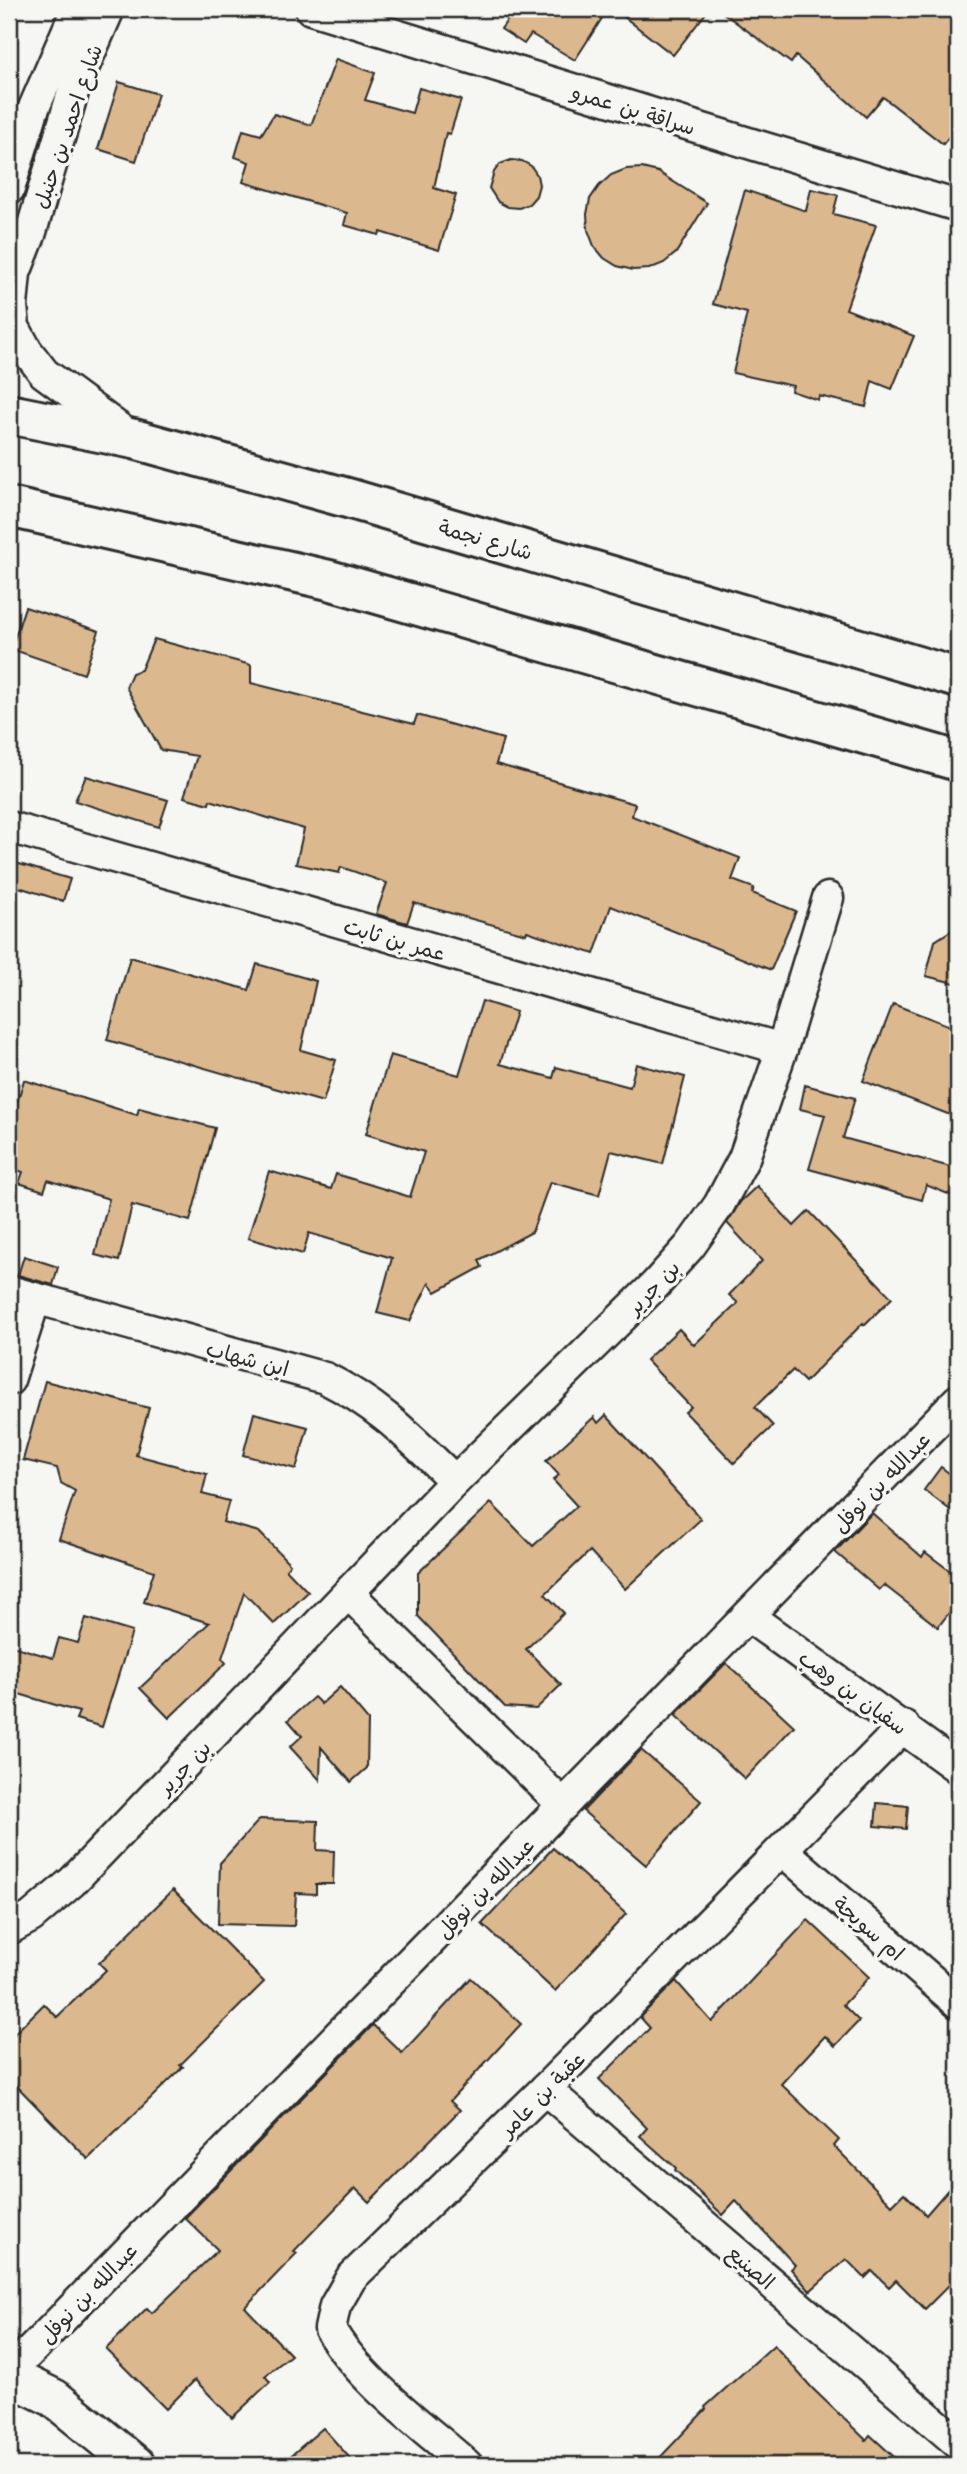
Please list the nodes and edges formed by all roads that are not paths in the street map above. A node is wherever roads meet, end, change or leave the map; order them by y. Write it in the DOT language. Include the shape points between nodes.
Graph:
graph roads {
  1 [pos="77,9"];
  2 [pos="109,9"];
  3 [pos="311,9"];
  4 [pos="21,107"];
  5 [pos="9,189"];
  6 [pos="958,205"];
  7 [pos="9,414"];
  8 [pos="134,439"];
  9 [pos="9,507"];
  10 [pos="958,678"];
  11 [pos="958,761"];
  12 [pos="9,827"];
  13 [pos="828,898"];
  14 [pos="782,1049"];
  15 [pos="22,1295"];
  16 [pos="9,1380"];
  17 [pos="958,1400"];
  18 [pos="455,1481"];
  19 [pos="348,1593"];
  20 [pos="748,1615"];
  21 [pos="904,1726"];
  22 [pos="958,1768"];
  23 [pos="564,1805"];
  24 [pos="782,1850"];
  25 [pos="9,1929"];
  26 [pos="958,2003"];
  27 [pos="545,2089"];
  28 [pos="9,2374"];
  29 [pos="958,2443"];
  30 [pos="136,2465"];
  31 [pos="467,2465"];
  1 -- 4 [label="street, شارع احمد بن حنبل"];
  2 -- 8 [label="street, شارع احمد بن حنبل" via="74,89 15,273 12,306 14,327 44,373"];
  3 -- 6 [label="street, سراقة بن عمرو"];
  4 -- 5 [label="street, شارع احمد بن حنبل"];
  7 -- 8 [label="main road, شارع نجمة"];
  8 -- 10 [label="main road, شارع نجمة"];
  9 -- 11 [label="main road" via="329,580"];
  12 -- 14 [label="street, عمر بن ثابت"];
  13 -- 14 [label="street, بن جرير"];
  14 -- 18 [label="street, بن جرير" via="744,1158 690,1246"];
  15 -- 16 [label="street"];
  15 -- 18 [label="street, ابن شهاب" via="325,1378 387,1416"];
  17 -- 20 [label="street, عبدالله بن نوفل"];
  18 -- 19 [label="street, بن جرير"];
  19 -- 23 [label="street"];
  19 -- 25 [label="street, بن جرير" via="72,1882 31,1917"];
  20 -- 21 [label="street, سفيان بن وهب"];
  20 -- 23 [label="street, عبدالله بن نوفل"];
  21 -- 22 [label="street, سفيان بن وهب"];
  21 -- 24 [label="street, عقبة بن عامر"];
  23 -- 28 [label="street, عبدالله بن نوفل"];
  24 -- 26 [label="street, ام سويجة"];
  24 -- 27 [label="street, عقبة بن عامر"];
  27 -- 29 [label="street, الصنيع"];
  27 -- 31 [label="street, عقبة بن عامر" via="351,2278 335,2306 330,2329 362,2372"];
  28 -- 30 [label="street" via="54,2398"];
}
